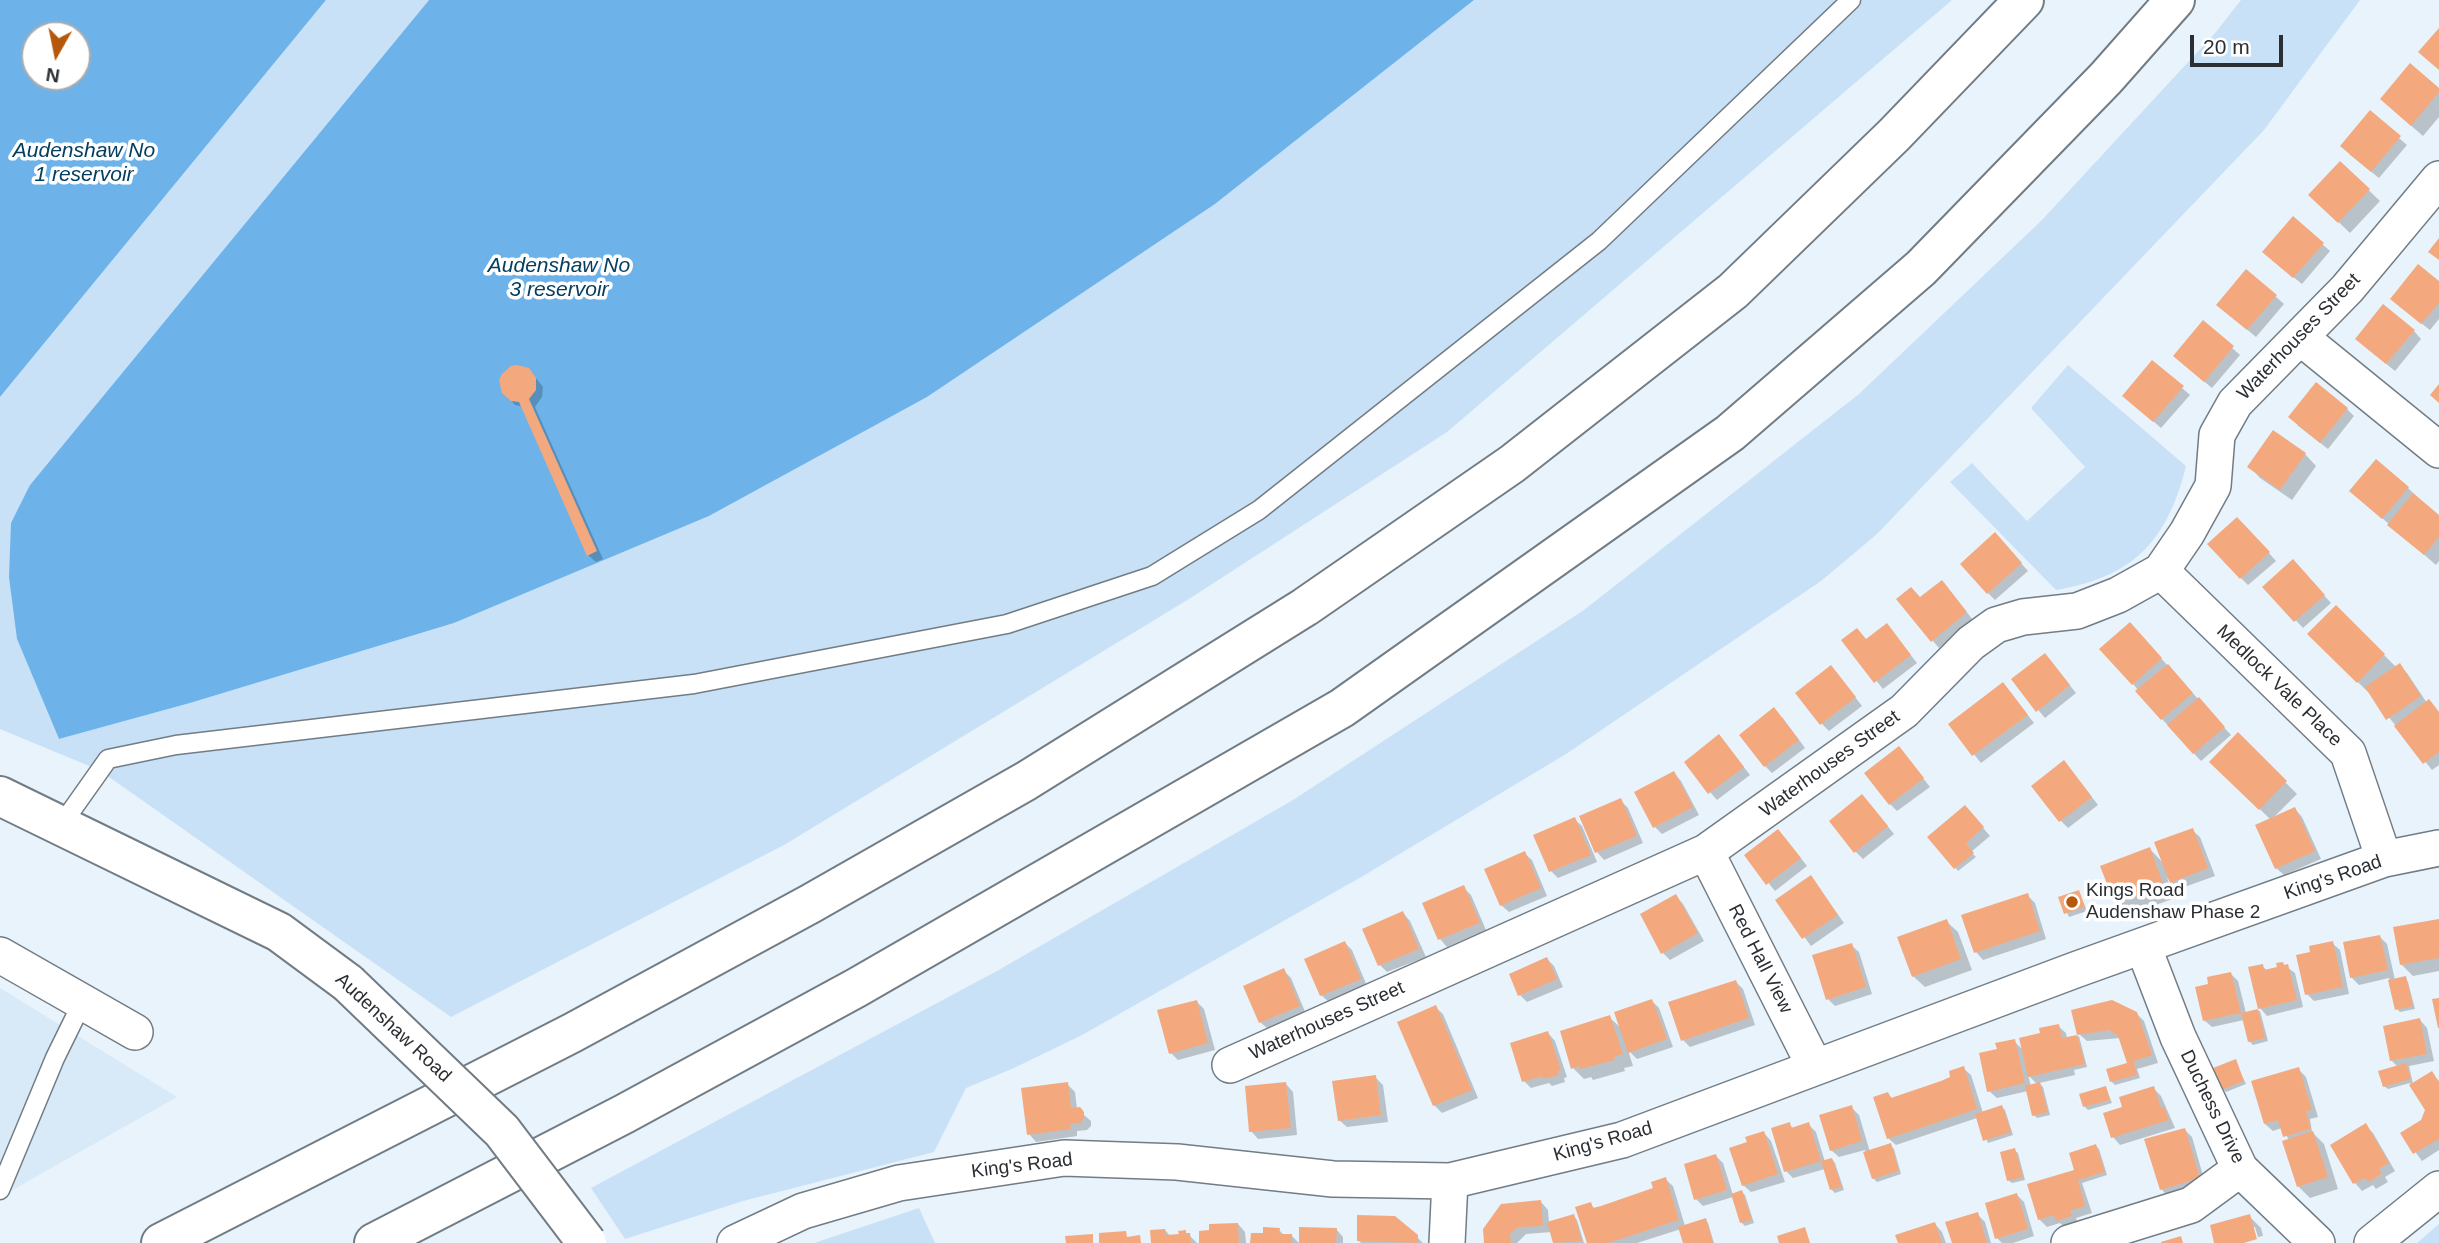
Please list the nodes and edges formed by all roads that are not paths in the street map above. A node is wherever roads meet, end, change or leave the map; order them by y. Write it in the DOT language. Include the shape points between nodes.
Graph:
graph roads {
  1 [pos="1852,0"];
  2 [pos="2024,0"];
  3 [pos="2175,0"];
  4 [pos="2439,180"];
  5 [pos="2300,337"];
  6 [pos="2439,450"];
  7 [pos="2161,570"];
  8 [pos="0,796"];
  9 [pos="62,824"];
  10 [pos="2439,848"];
  11 [pos="1706,852"];
  12 [pos="2384,859"];
  13 [pos="2143,946"];
  14 [pos="0,955"];
  15 [pos="82,1003"];
  16 [pos="135,1032"];
  17 [pos="1230,1065"];
  18 [pos="1815,1067"];
  19 [pos="2240,1168"];
  20 [pos="1450,1181"];
  21 [pos="2439,1189"];
  22 [pos="0,1190"];
  23 [pos="161,1243"];
  24 [pos="373,1243"];
  25 [pos="587,1243"];
  26 [pos="735,1243"];
  27 [pos="1447,1243"];
  28 [pos="2069,1243"];
  29 [pos="2317,1243"];
  30 [pos="2372,1243"];
  1 -- 9 [label="lane" via="1599,241 1259,510 1152,576 1007,624 694,684 176,746 108,759"];
  2 -- 23 [label="main road" via="1894,135 1733,291 1512,464 1305,607 1026,781 810,904 572,1033"];
  3 -- 24 [label="main road" via="2106,78 1920,268 1730,433 1342,708 856,988"];
  4 -- 5 [label="street, Waterhouses Street"];
  5 -- 6 [label="street"];
  5 -- 7 [label="street, Waterhouses Street" via="2235,403 2217,435 2213,486"];
  7 -- 11 [label="street, Waterhouses Street" via="2118,595 2077,611 1996,625 1962,651 1904,711"];
  7 -- 12 [label="street, Medlock Vale Place" via="2348,753"];
  8 -- 9 [label="main road, Audenshaw Road"];
  9 -- 25 [label="main road, Audenshaw Road, bridge" via="278,932 348,983 502,1131"];
  10 -- 12 [label="street, King's Road"];
  11 -- 17 [label="street, Waterhouses Street"];
  11 -- 18 [label="street, Red Hall View"];
  12 -- 13 [label="street, King's Road"];
  13 -- 18 [label="street, King's Road"];
  13 -- 19 [label="street, Duchess Drive" via="2178,1037"];
  14 -- 15 [label="street"];
  15 -- 16 [label="street"];
  15 -- 22 [label="lane"];
  18 -- 20 [label="street, King's Road" via="1622,1140"];
  19 -- 28 [label="street" via="2191,1205"];
  19 -- 29 [label="street, Duchess Drive"];
  20 -- 26 [label="street, King's Road" via="1333,1179 1177,1162 1064,1158 899,1183 803,1211"];
  20 -- 27 [label="street"];
  21 -- 30 [label="street"];
}
